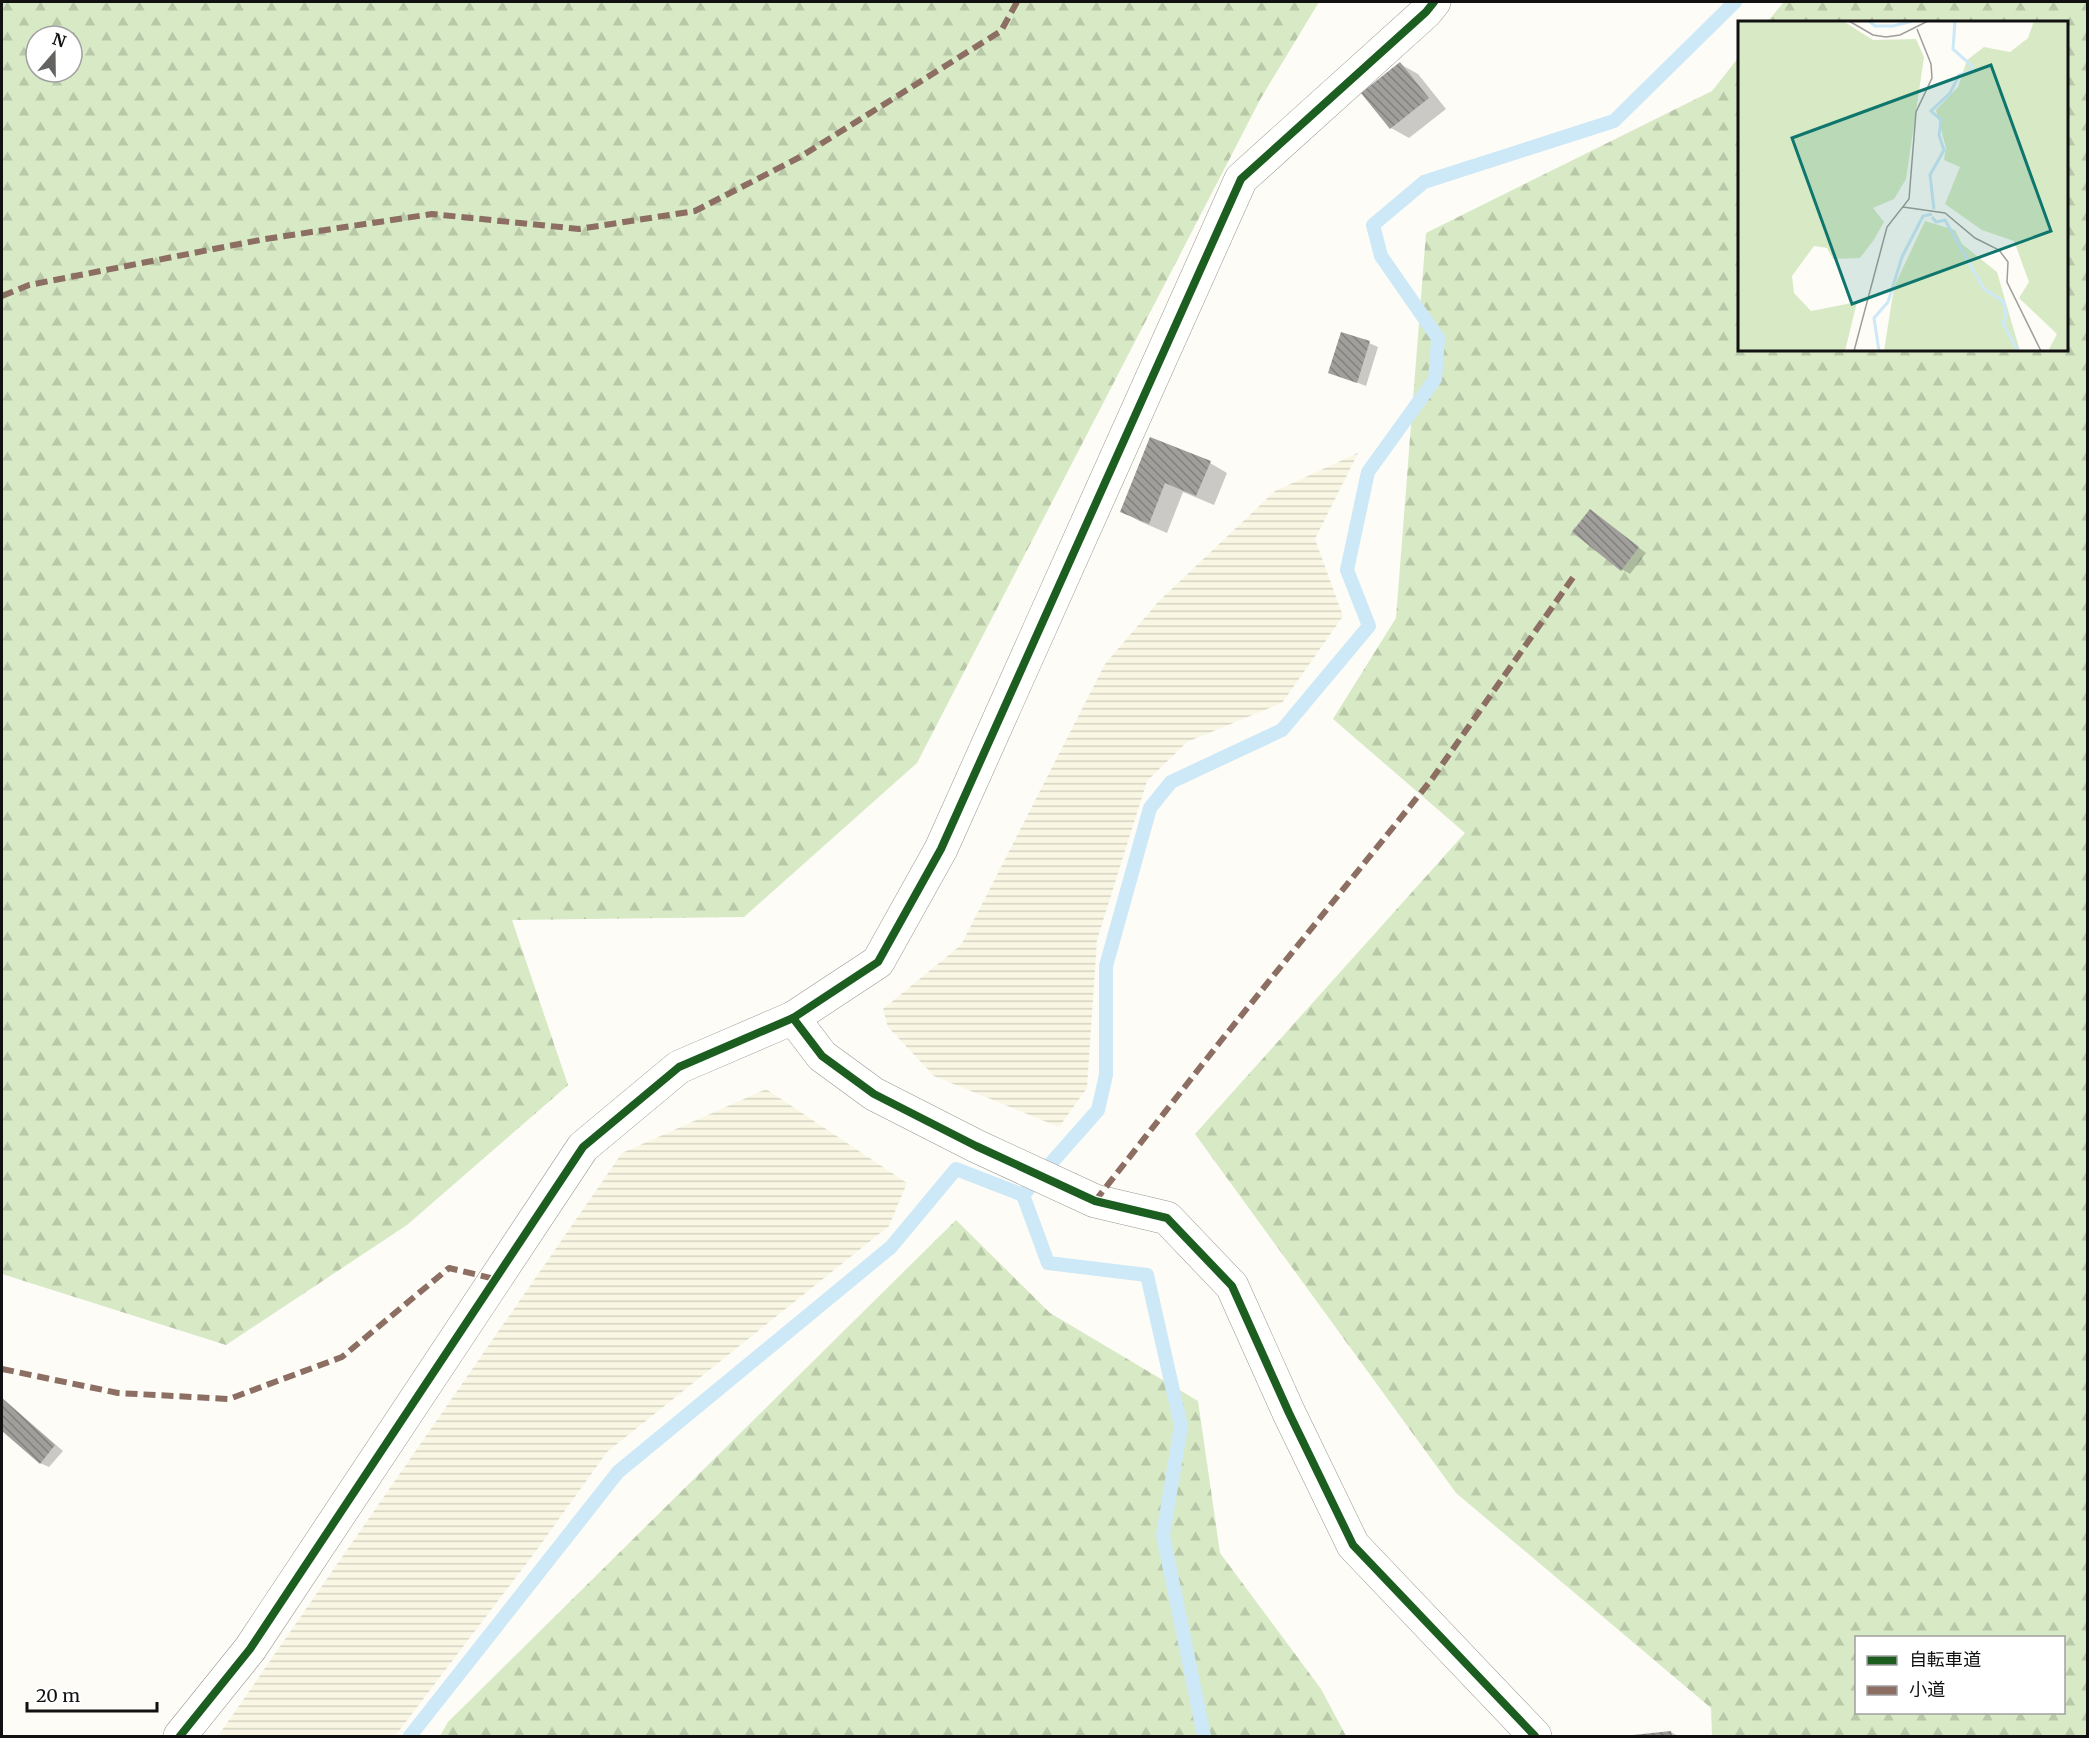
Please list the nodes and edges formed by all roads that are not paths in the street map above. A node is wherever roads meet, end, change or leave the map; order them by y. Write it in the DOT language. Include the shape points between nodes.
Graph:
graph roads {
  1 [pos="1434,2"];
  2 [pos="793,1018"];
  3 [pos="180,1737"];
  4 [pos="1535,1737"];
  1 -- 2 [label="street" via="1241,179 941,849 878,962"];
  2 -- 3 [label="street" via="679,1067 583,1147 249,1648"];
  2 -- 4 [label="street" via="822,1056 874,1094 1095,1201 1167,1218 1232,1286 1353,1545"];
}
